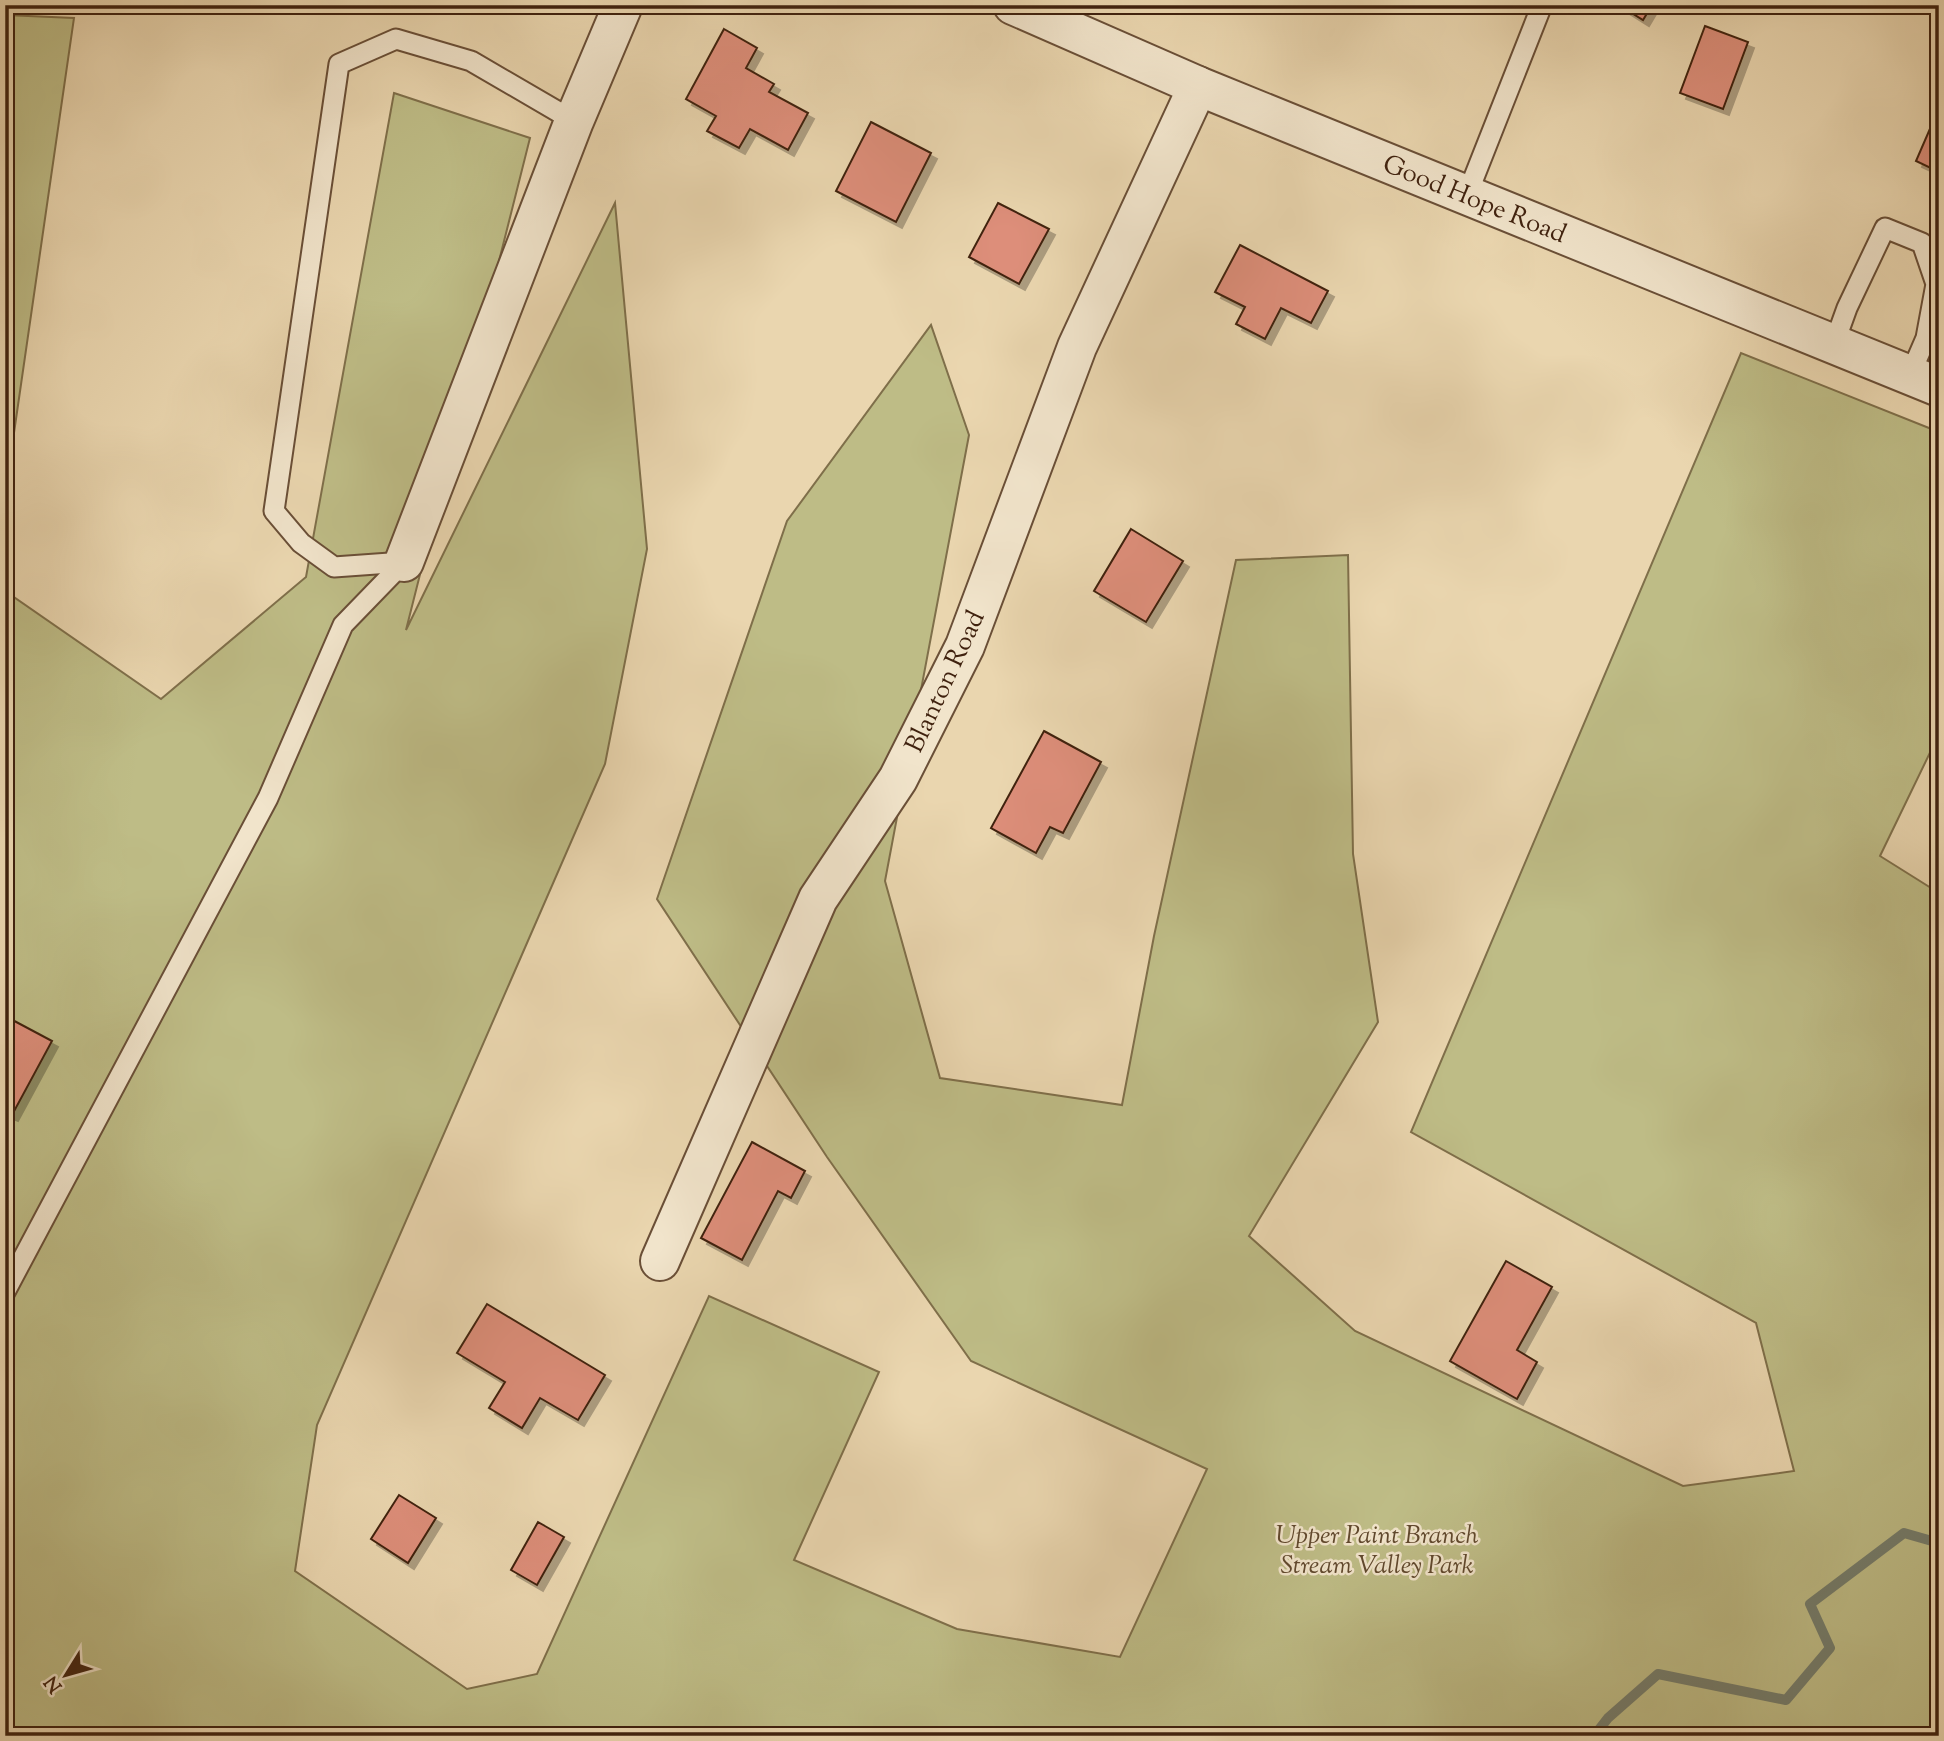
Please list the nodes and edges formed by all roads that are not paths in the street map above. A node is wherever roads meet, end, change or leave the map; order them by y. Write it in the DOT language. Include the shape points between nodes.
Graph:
graph roads {
  1 [pos="623,5"];
  2 [pos="1013,5"];
  3 [pos="1542,5"];
  4 [pos="1198,86"];
  5 [pos="574,121"];
  6 [pos="1467,195"];
  7 [pos="1834,344"];
  8 [pos="1924,381"];
  9 [pos="404,562"];
  10 [pos="660,1261"];
  11 [pos="5,1292"];
  1 -- 5 [label="street"];
  2 -- 4 [label="street, Good Hope Road"];
  3 -- 6 [label="lane"];
  4 -- 6 [label="street, Good Hope Road"];
  4 -- 10 [label="street, Blanton Road" via="1077,347 965,646 898,779 818,899"];
  5 -- 9 [label="street"];
  5 -- 9 [label="lane" via="471,61 396,39 339,64 274,511 302,543 334,567"];
  6 -- 7 [label="street, Good Hope Road"];
  7 -- 8 [label="street, Good Hope Road"];
  7 -- 8 [label="lane" via="1885,228 1910,238 1922,243 1936,284"];
  9 -- 11 [label="lane" via="343,625 268,798"];
}
